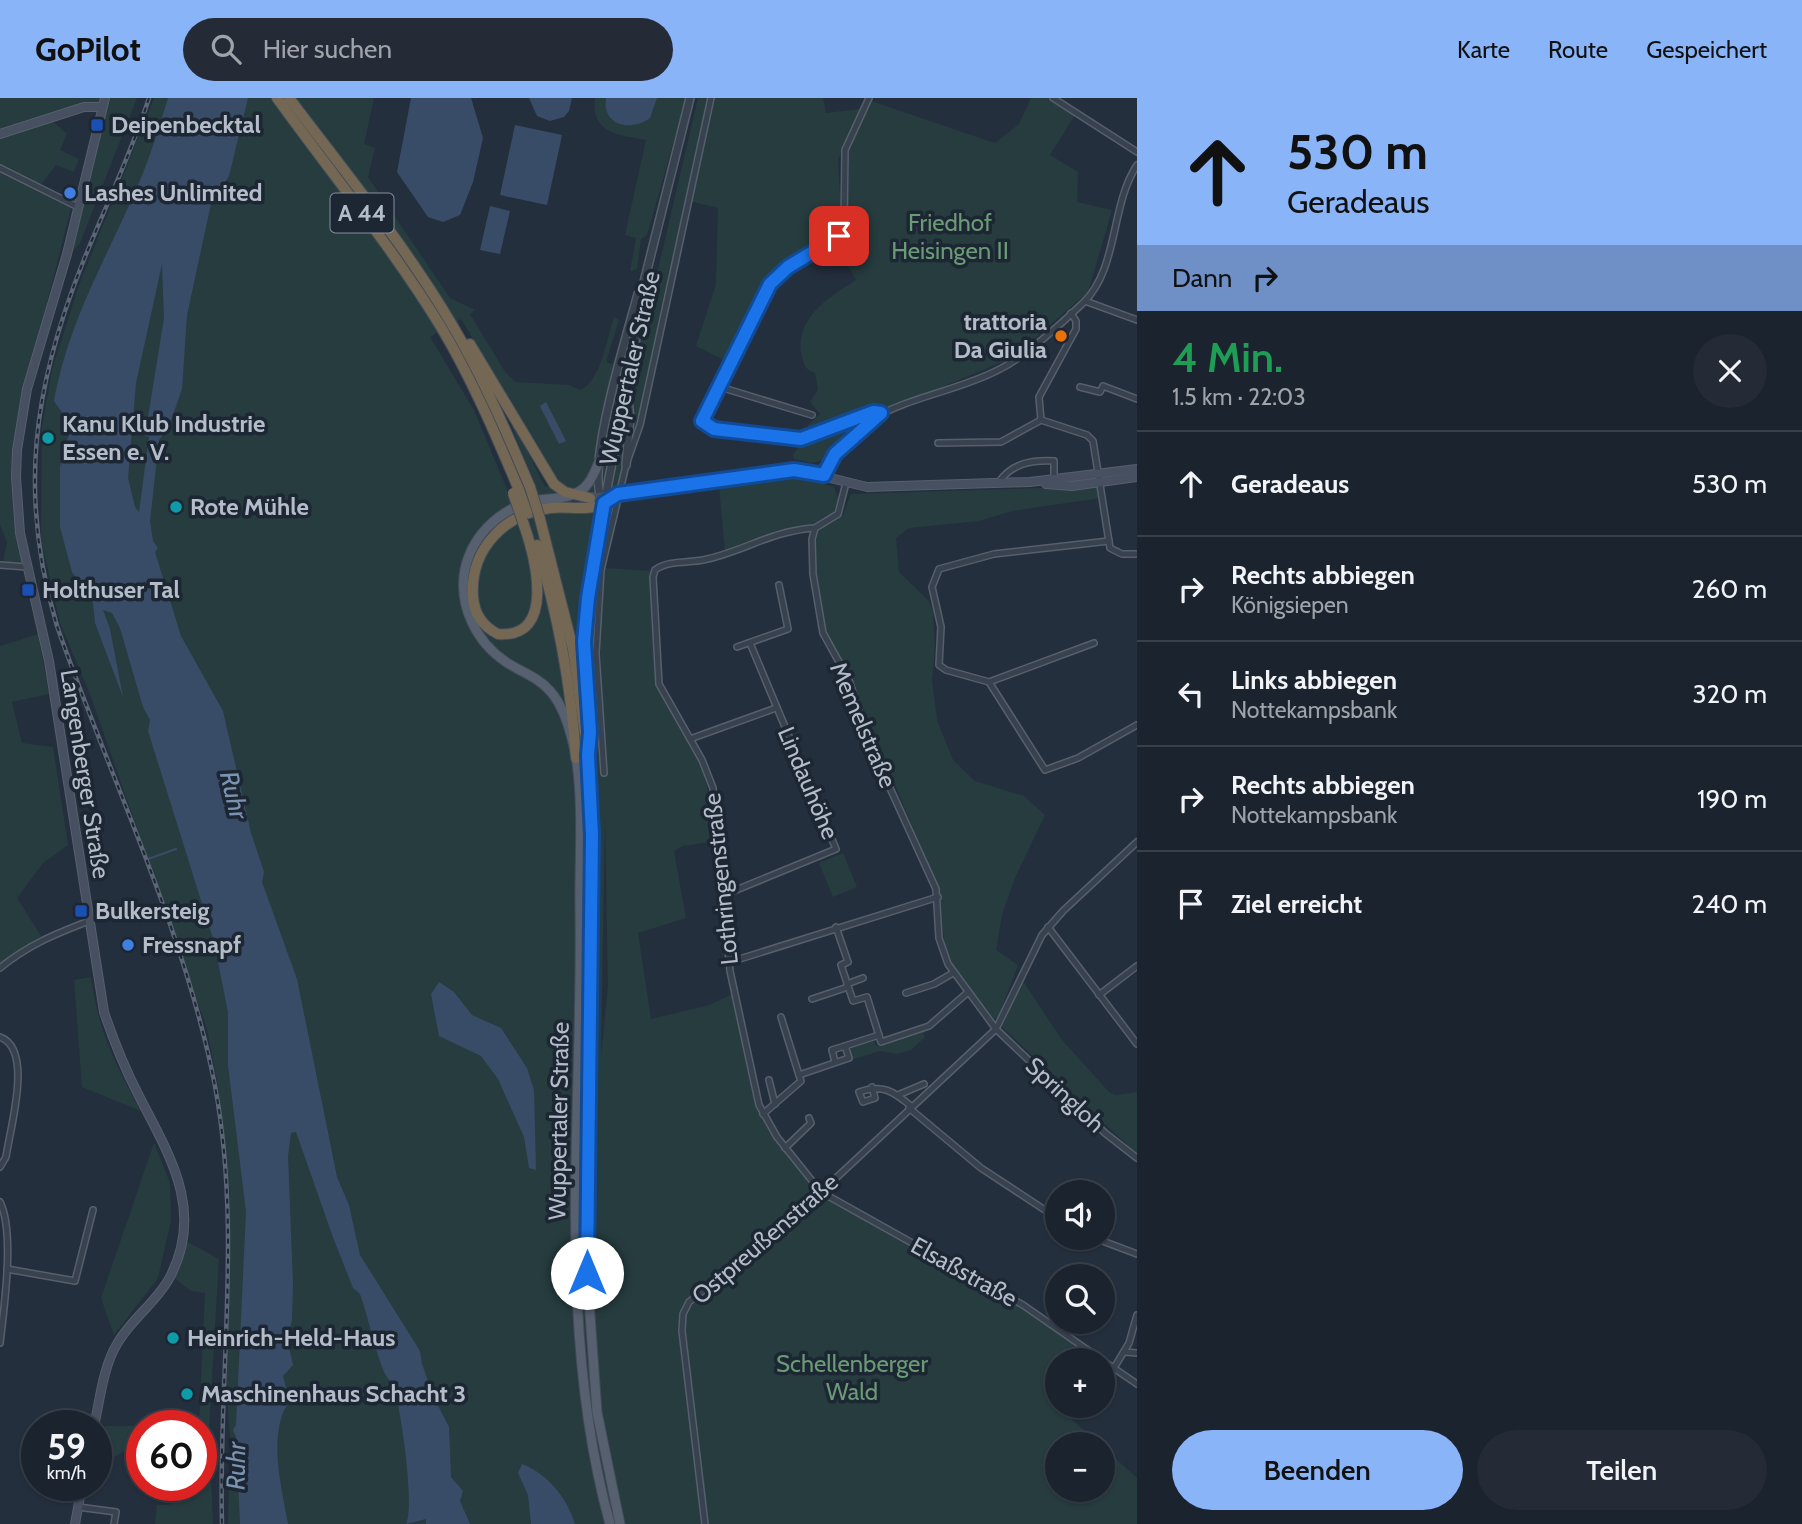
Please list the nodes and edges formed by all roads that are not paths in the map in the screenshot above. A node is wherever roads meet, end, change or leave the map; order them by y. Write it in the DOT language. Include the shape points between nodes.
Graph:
graph roads {
  1 [pos="277,98"];
  2 [pos="289,98"];
  3 [pos="690,98"];
  4 [pos="711,98"];
  5 [pos="869,98"];
  6 [pos="1053,98"];
  7 [pos="103,103"];
  8 [pos="0,134"];
  9 [pos="1137,152"];
  10 [pos="1137,165"];
  11 [pos="0,168"];
  12 [pos="76,206"];
  13 [pos="643,286"];
  14 [pos="1085,301"];
  15 [pos="1071,313"];
  16 [pos="1137,320"];
  17 [pos="446,326"];
  18 [pos="626,385"];
  19 [pos="720,387"];
  20 [pos="1080,387"];
  21 [pos="1137,399"];
  22 [pos="881,413"];
  23 [pos="812,415"];
  24 [pos="1041,420"];
  25 [pos="938,443"];
  26 [pos="598,462"];
  27 [pos="626,465"];
  28 [pos="1137,468"];
  29 [pos="824,475"];
  30 [pos="1137,477"];
  31 [pos="1054,479"];
  32 [pos="1101,479"];
  33 [pos="1030,482"];
  34 [pos="846,483"];
  35 [pos="998,484"];
  36 [pos="521,490"];
  37 [pos="572,494"];
  38 [pos="618,494"];
  39 [pos="600,498"];
  40 [pos="561,499"];
  41 [pos="531,522"];
  42 [pos="815,528"];
  43 [pos="1108,541"];
  44 [pos="1137,554"];
  45 [pos="0,565"];
  46 [pos="27,567"];
  47 [pos="779,585"];
  48 [pos="750,643"];
  49 [pos="1094,643"];
  50 [pos="737,647"];
  51 [pos="989,682"];
  52 [pos="776,708"];
  53 [pos="1137,725"];
  54 [pos="690,739"];
  55 [pos="588,755"];
  56 [pos="576,758"];
  57 [pos="604,773"];
  58 [pos="1137,842"];
  59 [pos="724,895"];
  60 [pos="938,897"];
  61 [pos="89,921"];
  62 [pos="836,927"];
  63 [pos="1048,927"];
  64 [pos="857,960"];
  65 [pos="730,962"];
  66 [pos="848,962"];
  67 [pos="1137,965"];
  68 [pos="0,968"];
  69 [pos="953,973"];
  70 [pos="863,978"];
  71 [pos="848,986"];
  72 [pos="906,993"];
  73 [pos="967,993"];
  74 [pos="1099,995"];
  75 [pos="812,999"];
  76 [pos="781,1017"];
  77 [pos="996,1029"];
  78 [pos="878,1035"];
  79 [pos="0,1037"];
  80 [pos="1137,1044"];
  81 [pos="845,1046"];
  82 [pos="835,1062"];
  83 [pos="799,1075"];
  84 [pos="769,1080"];
  85 [pos="924,1084"];
  86 [pos="872,1087"];
  87 [pos="898,1095"];
  88 [pos="775,1104"];
  89 [pos="910,1107"];
  90 [pos="763,1114"];
  91 [pos="809,1118"];
  92 [pos="785,1148"];
  93 [pos="1137,1158"];
  94 [pos="0,1167"];
  95 [pos="821,1192"];
  96 [pos="0,1202"];
  97 [pos="93,1210"];
  98 [pos="1045,1210"];
  99 [pos="1115,1246"];
  100 [pos="1137,1254"];
  101 [pos="7,1269"];
  102 [pos="1137,1315"];
  103 [pos="0,1343"];
  104 [pos="1085,1348"];
  105 [pos="1125,1352"];
  106 [pos="1137,1353"];
  107 [pos="1115,1367"];
  108 [pos="1115,1369"];
  109 [pos="1137,1384"];
  110 [pos="98,1410"];
  111 [pos="79,1501"];
  112 [pos="78,1507"];
  113 [pos="75,1524"];
  114 [pos="114,1524"];
  115 [pos="610,1524"];
  116 [pos="620,1524"];
  117 [pos="705,1524"];
  1 -- 17 [label="highway, A 44"];
  2 -- 17 [label="highway, A 44" via="408,257"];
  3 -- 13 [label="street, Wuppertaler Straße"];
  4 -- 27 [label="street, Wuppertaler Straße" via="640,425"];
  5 -- 19 [label="street" via="845,150 844,228 772,281"];
  6 -- 9 [label="street"];
  7 -- 8 [label="main road"];
  7 -- 12 [label="main road, Langenberger Straße"];
  10 -- 14 [label="street" via="1120,201 1102,269"];
  11 -- 12 [label="street"];
  12 -- 46 [label="main road, Langenberger Straße" via="67,254 20,419 17,492"];
  13 -- 18 [label="street, Wuppertaler Straße"];
  13 -- 26 [label="street, Wuppertaler Straße" via="614,385"];
  14 -- 15 [label="street"];
  14 -- 16 [label="street"];
  15 -- 22 [label="street" via="1000,370"];
  15 -- 24 [label="street" via="1076,329 1039,397"];
  17 -- 36 [label="highway, A 44"];
  17 -- 36 [label="highway, A 44" via="482,381"];
  17 -- 37 [label="highway" via="465,337 552,481"];
  18 -- 27 [label="street" via="630,418"];
  18 -- 39 [label="street, Wuppertaler Straße"];
  19 -- 22 [label="street" via="704,414 704,425 714,429 804,439 873,412"];
  19 -- 23 [label="street"];
  20 -- 21 [label="street" via="1100,393 1103,386"];
  22 -- 29 [label="street" via="835,454"];
  24 -- 25 [label="street" via="1001,442"];
  24 -- 32 [label="street" via="1091,439"];
  26 -- 37 [label="main road" via="586,486"];
  26 -- 39 [label="street, Wuppertaler Straße"];
  27 -- 38 [label="street, Wuppertaler Straße"];
  28 -- 32 [label="main road"];
  29 -- 34 [label="main road"];
  29 -- 38 [label="main road" via="794,470"];
  30 -- 32 [label="main road"];
  31 -- 32 [label="main road"];
  31 -- 33 [label="main road"];
  31 -- 35 [label="street" via="1054,461 1031,460 1007,472"];
  32 -- 33 [label="main road" via="1072,486"];
  32 -- 43 [label="street"];
  33 -- 35 [label="main road"];
  34 -- 35 [label="main road" via="867,487"];
  34 -- 42 [label="street" via="838,514"];
  36 -- 41 [label="highway, A 44, bridge"];
  36 -- 41 [label="highway, bridge"];
  37 -- 39 [label="highway"];
  37 -- 40 [label="main road"];
  38 -- 39 [label="main road"];
  38 -- 57 [label="street, Wuppertaler Straße" via="601,570 597,622"];
  39 -- 40 [label="main road"];
  39 -- 41 [label="highway" via="595,508 533,512 494,534 476,565 473,594 479,619 498,634 519,631 536,609"];
  39 -- 55 [label="main road, Wuppertaler Straße" via="586,617"];
  40 -- 56 [label="main road, Wuppertaler Straße" via="513,508 486,528 465,570 464,597 473,626 489,649 542,683 555,697"];
  41 -- 55 [label="highway, A 44" via="573,649"];
  41 -- 56 [label="highway, A 44" via="563,649"];
  42 -- 54 [label="street, Lothringenstraße" via="777,533 720,556 655,570 657,674 663,694"];
  42 -- 60 [label="street, Memelstraße" via="812,556 823,633 849,680 869,742"];
  43 -- 44 [label="street" via="1117,553"];
  43 -- 51 [label="street" via="995,554 939,569 932,587 941,627 939,665"];
  45 -- 46 [label="street"];
  46 -- 61 [label="main road, Langenberger Straße" via="49,661"];
  47 -- 48 [label="street" via="788,629"];
  48 -- 50 [label="street"];
  48 -- 52 [label="street, Lindauhöhe"];
  49 -- 51 [label="street"];
  51 -- 53 [label="street" via="1045,770 1078,758"];
  52 -- 54 [label="street"];
  52 -- 59 [label="street, Lindauhöhe" via="836,849"];
  54 -- 59 [label="street, Lothringenstraße" via="713,788"];
  55 -- 116 [label="main road, Wuppertaler Straße" via="592,835 588,1310 597,1412"];
  56 -- 115 [label="main road, Wuppertaler Straße" via="578,1323 590,1431"];
  58 -- 63 [label="street, Ostpreußenstraße"];
  59 -- 65 [label="street, Lothringenstraße"];
  60 -- 62 [label="street"];
  60 -- 69 [label="street, Memelstraße" via="941,946"];
  61 -- 68 [label="street" via="46,937"];
  61 -- 110 [label="main road, Langenberger Straße" via="104,1012 118,1053 178,1171 184,1223 178,1260 169,1280 117,1343"];
  62 -- 65 [label="street"];
  62 -- 66 [label="street"];
  63 -- 74 [label="street"];
  63 -- 77 [label="street, Ostpreußenstraße"];
  64 -- 66 [label="street"];
  65 -- 90 [label="street, Lothringenstraße"];
  66 -- 71 [label="street" via="841,965"];
  67 -- 74 [label="street"];
  69 -- 72 [label="street"];
  69 -- 73 [label="street, Memelstraße"];
  70 -- 71 [label="street"];
  71 -- 75 [label="street"];
  71 -- 78 [label="street" via="853,1001 867,997"];
  73 -- 77 [label="street, Memelstraße"];
  73 -- 78 [label="street" via="929,1026 881,1042"];
  74 -- 80 [label="street"];
  76 -- 83 [label="street"];
  77 -- 89 [label="street, Ostpreußenstraße"];
  77 -- 93 [label="street, Springloh"];
  78 -- 81 [label="street"];
  79 -- 94 [label="street" via="13,1044 19,1061 6,1157"];
  81 -- 82 [label="street" via="832,1050"];
  81 -- 82 [label="street" via="849,1058"];
  82 -- 83 [label="street"];
  83 -- 88 [label="street" via="801,1081"];
  84 -- 88 [label="street"];
  85 -- 87 [label="street"];
  86 -- 87 [label="street" via="891,1089"];
  87 -- 89 [label="street"];
  88 -- 90 [label="street"];
  89 -- 95 [label="street, Ostpreußenstraße"];
  89 -- 98 [label="street" via="981,1168"];
  90 -- 92 [label="street, Lothringenstraße"];
  91 -- 92 [label="street" via="811,1123"];
  92 -- 95 [label="street, Lothringenstraße"];
  95 -- 104 [label="street, Elsaßstraße" via="1023,1305"];
  95 -- 117 [label="street, Ostpreußenstraße" via="699,1293 683,1314"];
  96 -- 101 [label="street"];
  97 -- 101 [label="street" via="75,1281"];
  99 -- 100 [label="street"];
  101 -- 103 [label="street"];
  102 -- 105 [label="street"];
  105 -- 106 [label="street"];
  105 -- 107 [label="street"];
  108 -- 109 [label="street, Elsaßstraße"];
  111 -- 112 [label="main road"];
  112 -- 113 [label="main road"];
  112 -- 114 [label="street" via="116,1512"];
}
